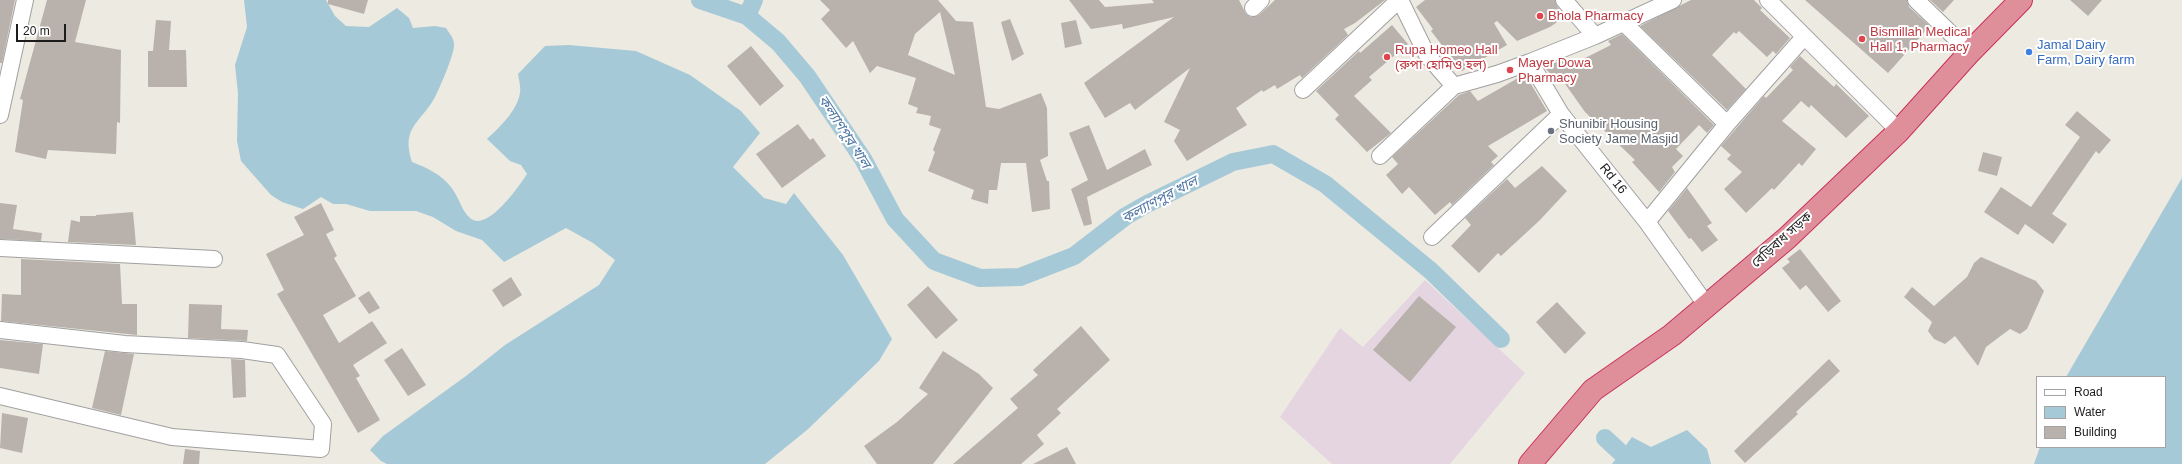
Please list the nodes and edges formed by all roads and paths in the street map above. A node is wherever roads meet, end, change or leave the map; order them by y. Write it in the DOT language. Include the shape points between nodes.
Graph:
graph roads {
  1 [pos="25,0"];
  2 [pos="1399,0"];
  3 [pos="1564,0"];
  4 [pos="1673,0"];
  5 [pos="1768,0"];
  6 [pos="1916,0"];
  7 [pos="2021,0"];
  8 [pos="1624,23"];
  9 [pos="1595,36"];
  10 [pos="1804,37"];
  11 [pos="1970,52"];
  12 [pos="1530,62"];
  13 [pos="1454,86"];
  14 [pos="1303,90"];
  15 [pos="1561,114"];
  16 [pos="0,115"];
  17 [pos="1727,124"];
  18 [pos="1899,131"];
  19 [pos="1380,156"];
  20 [pos="1647,222"];
  21 [pos="1432,237"];
  22 [pos="0,248"];
  23 [pos="214,258"];
  24 [pos="1707,306"];
  25 [pos="0,330"];
  26 [pos="0,396"];
  27 [pos="1530,464"];
  1 -- 16 [label="street"];
  2 -- 13 [label="street" via="1427,55"];
  2 -- 14 [label="street"];
  3 -- 9 [label="street"];
  4 -- 8 [label="street"];
  5 -- 10 [label="street"];
  6 -- 11 [label="street"];
  7 -- 11 [label="highway, বেড়িবাধ সড়ক"];
  8 -- 9 [label="street"];
  8 -- 17 [label="street"];
  9 -- 12 [label="street"];
  10 -- 17 [label="street"];
  10 -- 18 [label="street"];
  11 -- 18 [label="highway, বেড়িবাধ সড়ক"];
  12 -- 13 [label="street"];
  12 -- 15 [label="street, Rd 16"];
  13 -- 19 [label="street"];
  15 -- 20 [label="street, Rd 16"];
  15 -- 21 [label="street"];
  17 -- 20 [label="street"];
  18 -- 24 [label="highway, বেড়িবাধ সড়ক" via="1787,238"];
  20 -- 24 [label="street, Rd 16"];
  22 -- 23 [label="street"];
  24 -- 27 [label="highway, বেড়িবাধ সড়ক" via="1672,335 1593,390"];
  25 -- 26 [label="street" via="125,344 242,350 277,356 323,424 321,449 172,437"];
}
